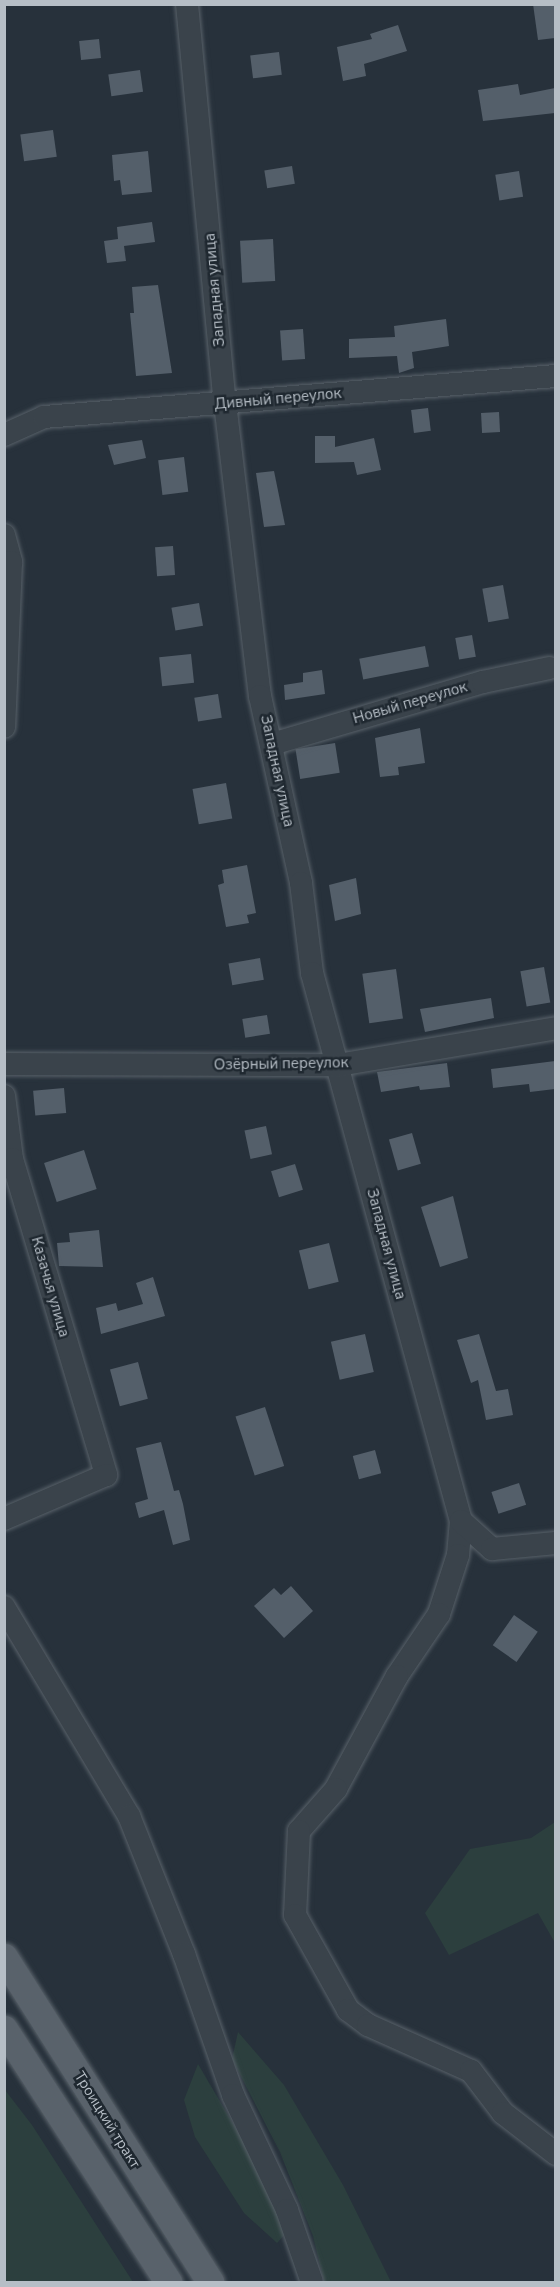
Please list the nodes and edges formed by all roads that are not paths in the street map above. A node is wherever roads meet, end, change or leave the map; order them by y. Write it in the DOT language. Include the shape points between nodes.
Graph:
graph roads {
  1 [pos="187,4"];
  2 [pos="555,376"];
  3 [pos="225,403"];
  4 [pos="4,435"];
  5 [pos="4,535"];
  6 [pos="550,668"];
  7 [pos="4,727"];
  8 [pos="272,744"];
  9 [pos="555,1028"];
  10 [pos="4,1064"];
  11 [pos="338,1065"];
  12 [pos="4,1096"];
  13 [pos="4,1519"];
  14 [pos="461,1521"];
  15 [pos="555,1543"];
  16 [pos="4,1608"];
  17 [pos="4,1957"];
  18 [pos="4,2029"];
  19 [pos="555,2154"];
  20 [pos="168,2283"];
  21 [pos="210,2283"];
  22 [pos="312,2283"];
  1 -- 3 [label="street, Западная улица"];
  2 -- 3 [label="street, Дивный переулок"];
  3 -- 4 [label="street, Дивный переулок" via="44,417"];
  3 -- 8 [label="street, Западная улица" via="261,696"];
  5 -- 7 [label="street" via="10,562"];
  6 -- 8 [label="street, Новый переулок" via="483,682"];
  8 -- 11 [label="street, Западная улица" via="301,884 312,973"];
  9 -- 11 [label="street, Озёрный переулок"];
  10 -- 11 [label="street, Озёрный переулок"];
  11 -- 14 [label="street, Западная улица"];
  12 -- 13 [label="street, Казачья улица" via="12,1159 105,1475"];
  14 -- 15 [label="street" via="492,1549"];
  14 -- 19 [label="street" via="458,1555 439,1614 397,1676 336,1789 299,1831 295,1915 348,2010 368,2025 471,2071 503,2113"];
  16 -- 22 [label="street" via="129,1816 184,1954 233,2095 287,2210"];
  17 -- 21 [label="main road, Троицкий тракт"];
  18 -- 20 [label="main road"];
}
